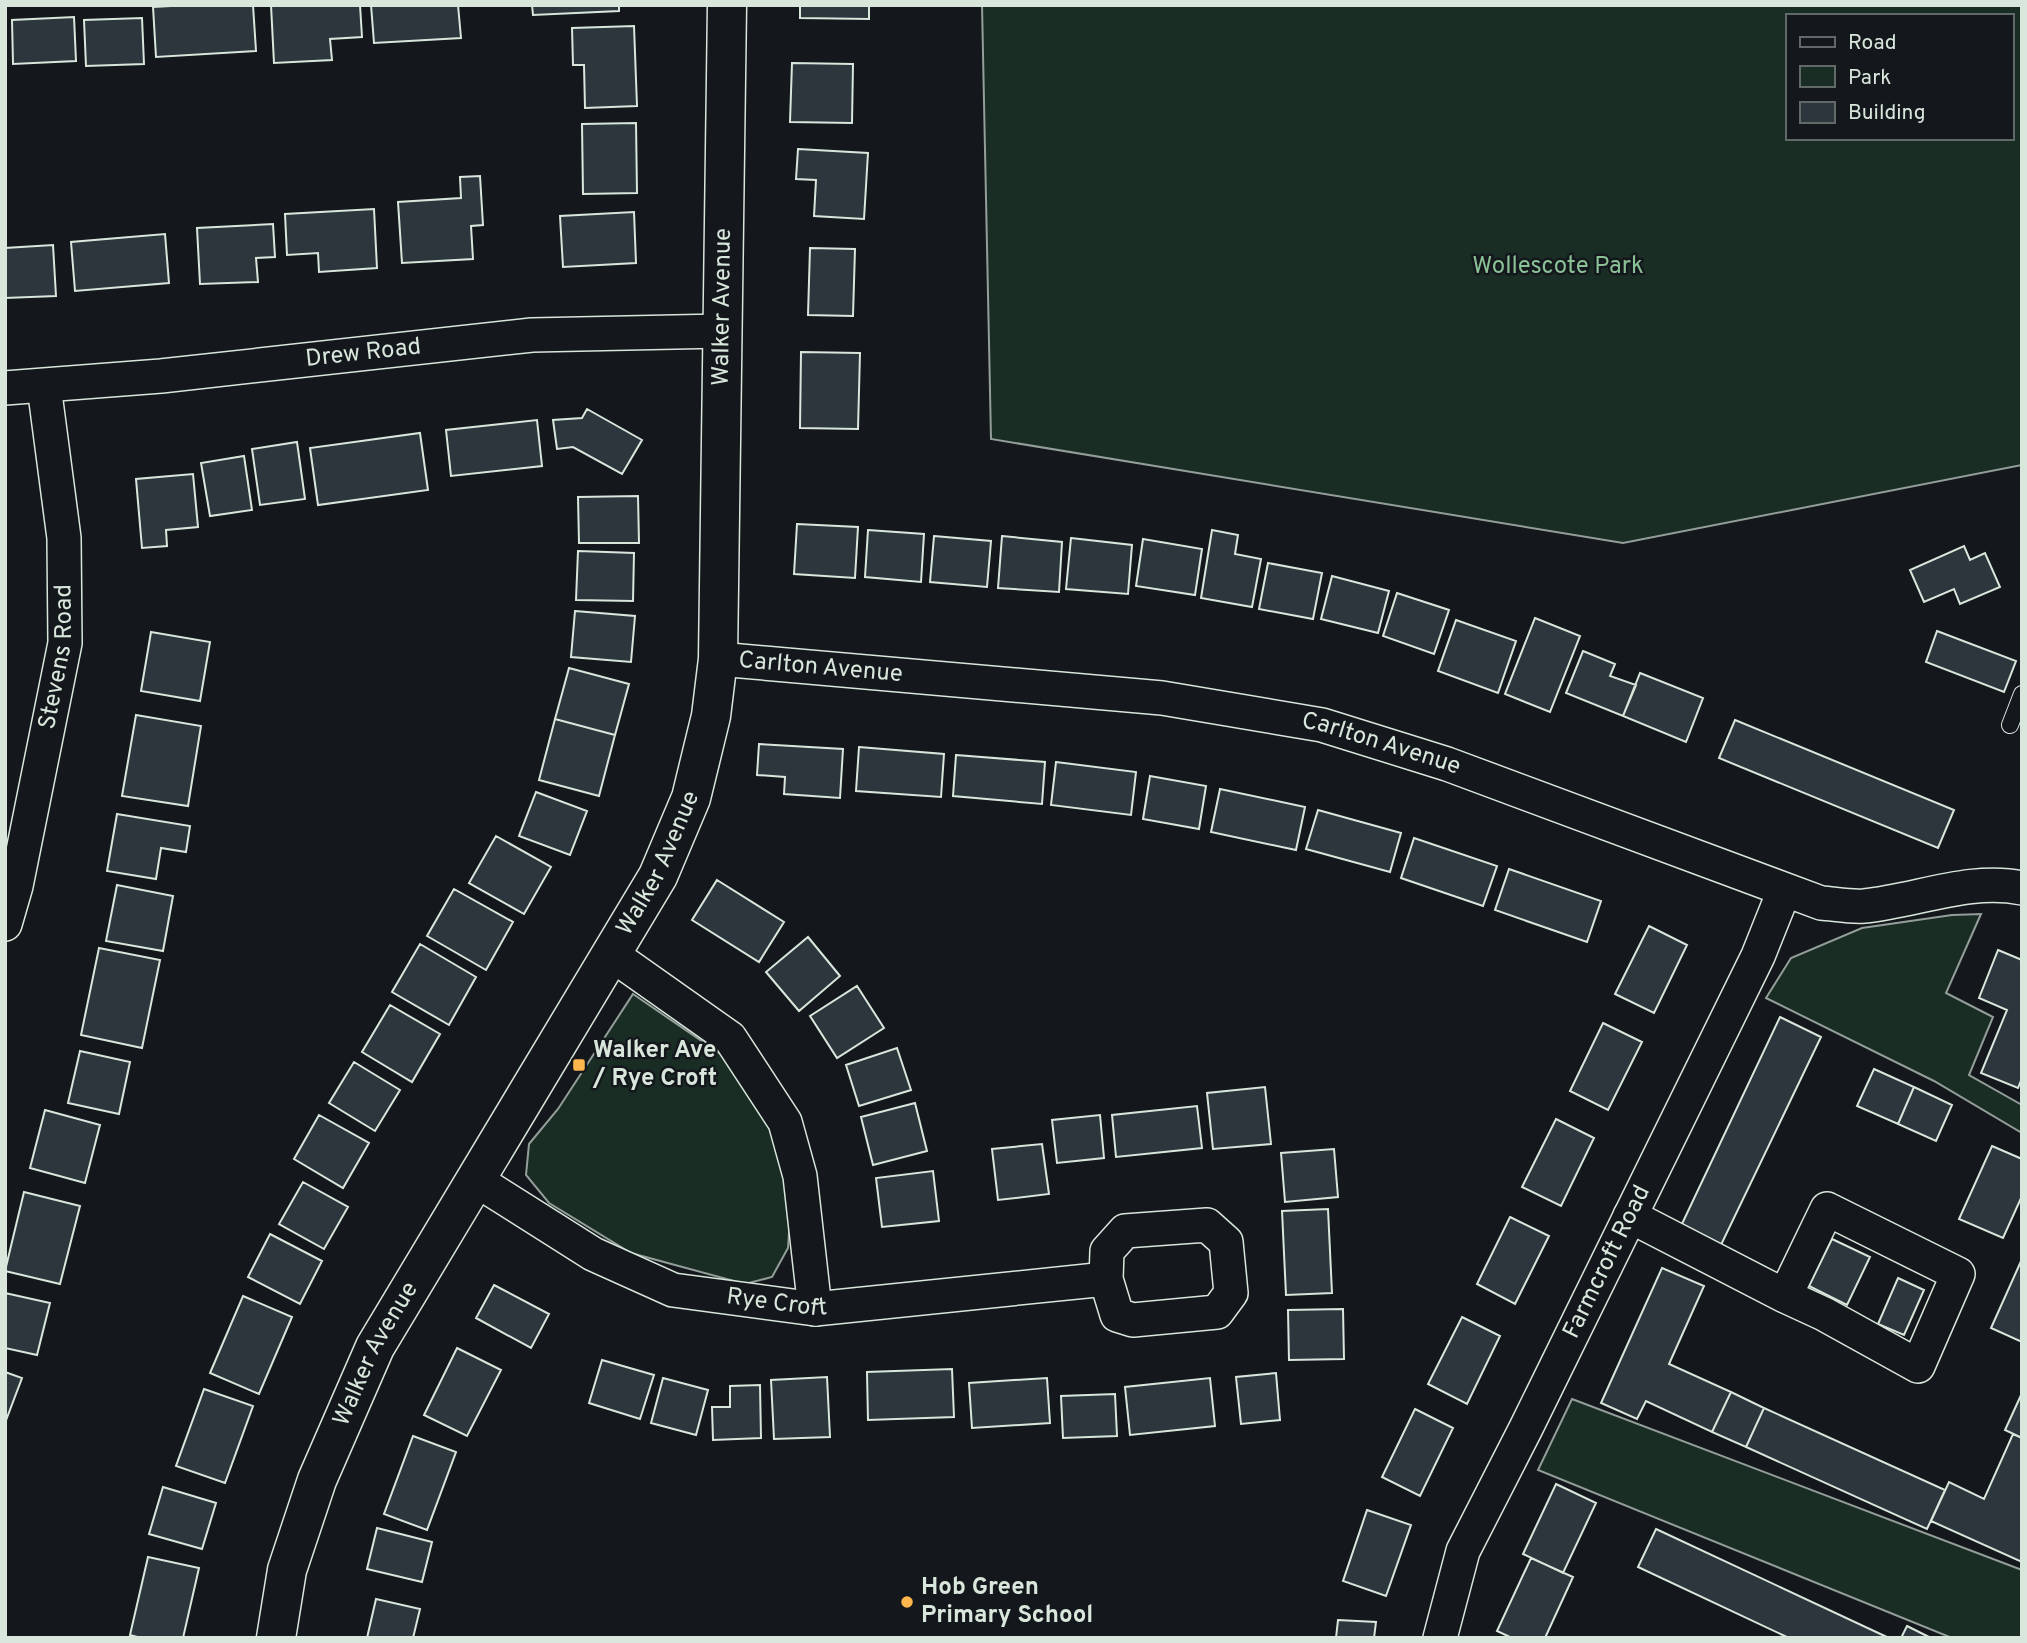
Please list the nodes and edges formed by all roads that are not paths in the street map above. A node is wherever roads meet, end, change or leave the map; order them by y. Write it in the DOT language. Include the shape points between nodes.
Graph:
graph roads {
  1 [pos="727,5"];
  2 [pos="722,331"];
  3 [pos="44,386"];
  4 [pos="5,388"];
  5 [pos="718,659"];
  6 [pos="2022,694"];
  7 [pos="2010,725"];
  8 [pos="2022,888"];
  9 [pos="1784,891"];
  10 [pos="5,924"];
  11 [pos="611,954"];
  12 [pos="476,1180"];
  13 [pos="1630,1216"];
  14 [pos="1106,1279"];
  15 [pos="1785,1296"];
  16 [pos="815,1309"];
  17 [pos="276,1638"];
  18 [pos="1440,1638"];
  1 -- 2 [label="street, Walker Avenue"];
  2 -- 3 [label="street, Drew Road" via="532,335"];
  2 -- 5 [label="street, Walker Avenue"];
  3 -- 4 [label="street, Drew Road"];
  3 -- 10 [label="street, Stevens Road" via="64,538 65,643"];
  5 -- 9 [label="street, Carlton Avenue" via="1161,698 1322,725 1447,764"];
  5 -- 11 [label="street, Walker Avenue" via="712,716 691,798 659,876"];
  6 -- 7 [label="lane"];
  8 -- 9 [label="street, Carlton Avenue" via="1971,887 1863,906 1821,903"];
  9 -- 13 [label="street, Farmcroft Road" via="1758,956"];
  11 -- 12 [label="street, Walker Avenue"];
  11 -- 16 [label="street" via="730,1038 785,1122 800,1176"];
  12 -- 16 [label="street, Rye Croft" via="593,1254 673,1290"];
  12 -- 17 [label="street, Walker Avenue" via="375,1347 317,1480 287,1570"];
  13 -- 15 [label="street"];
  13 -- 18 [label="street, Farmcroft Road" via="1462,1552"];
  14 -- 16 [label="street, Rye Croft"];
  15 -- 15 [label="street" via="1827,1209 1958,1275 1918,1366"];
}
